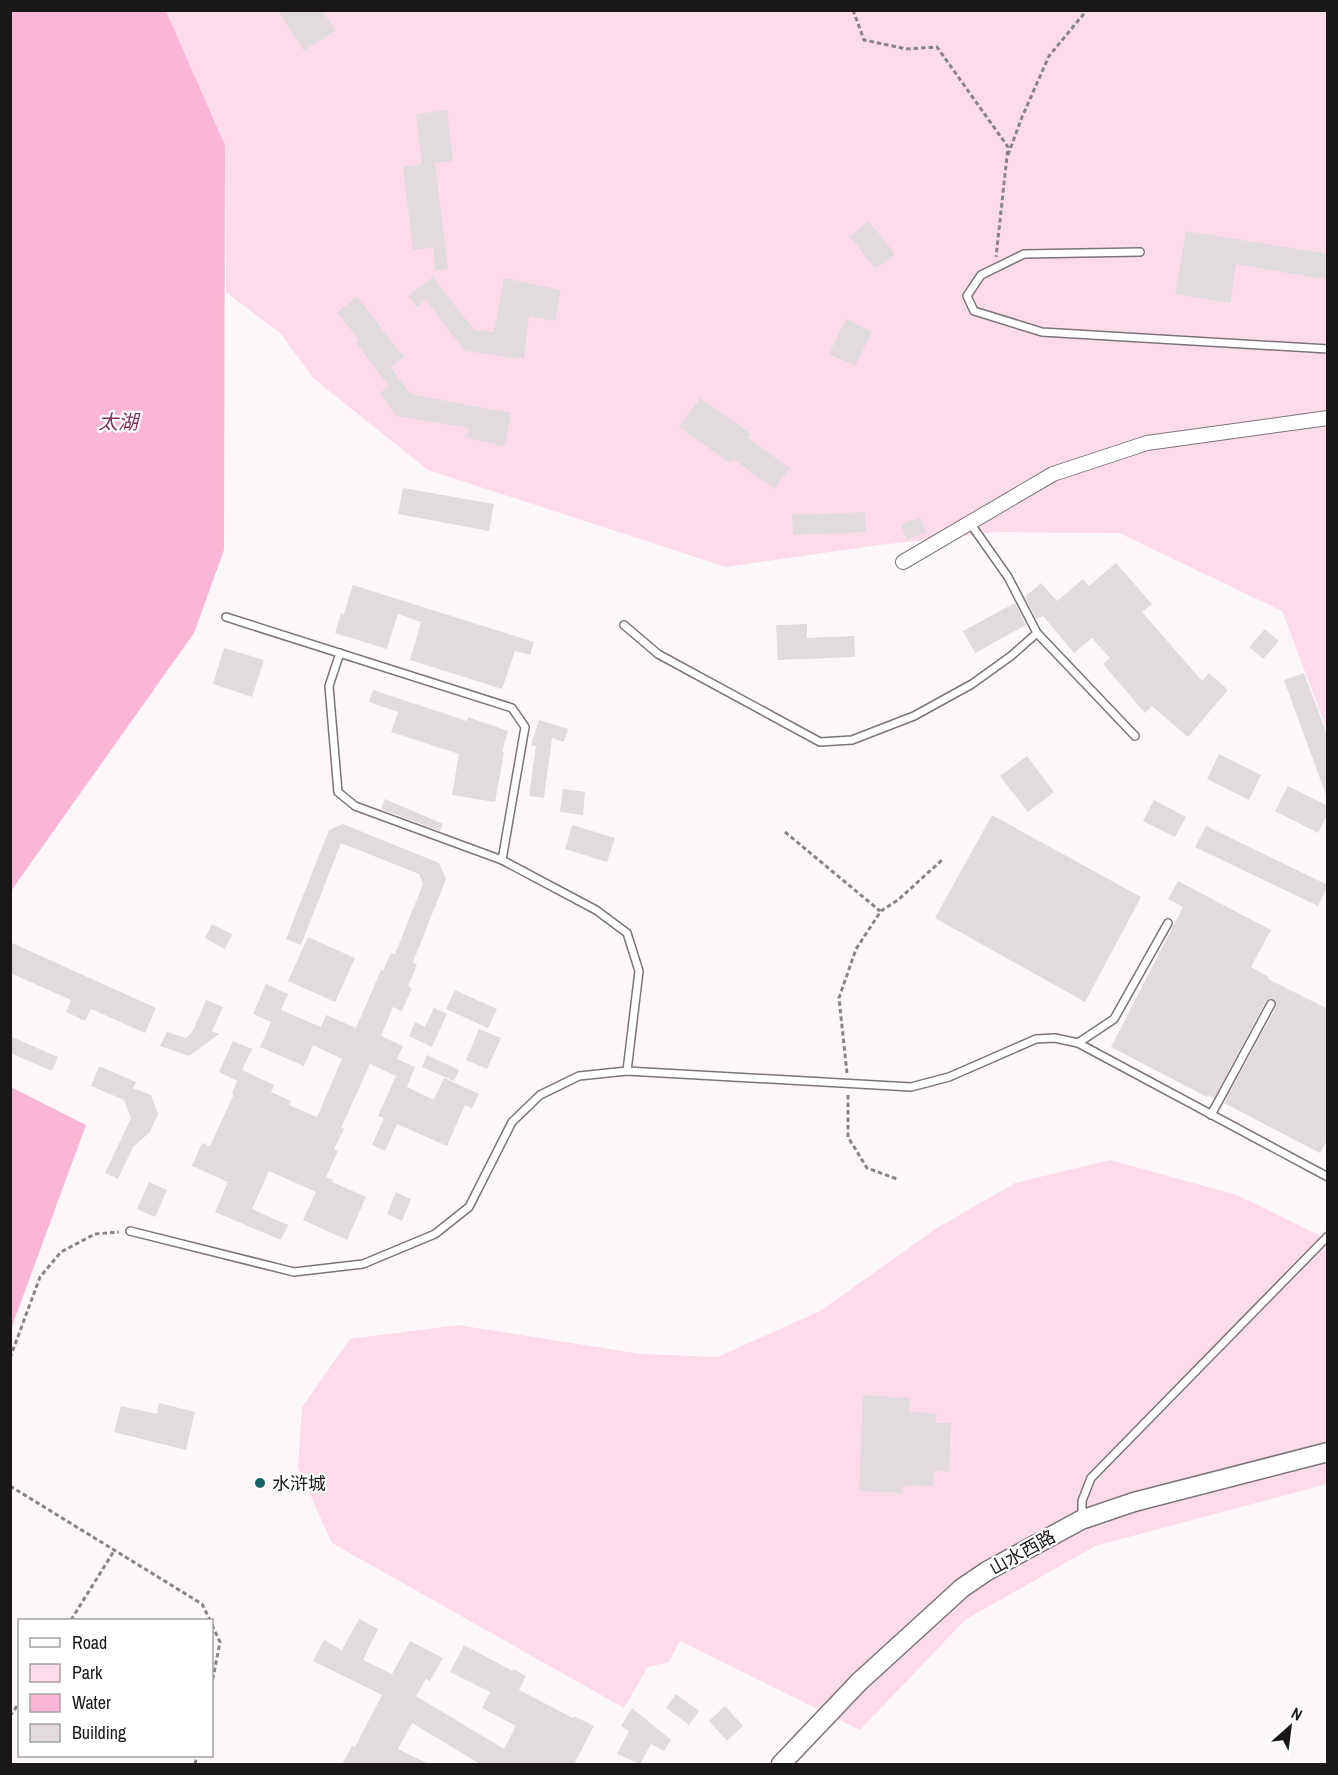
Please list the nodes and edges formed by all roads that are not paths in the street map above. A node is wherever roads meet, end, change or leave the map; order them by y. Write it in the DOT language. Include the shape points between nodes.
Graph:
graph roads {
  1 [pos="1140,252"];
  2 [pos="1328,349"];
  3 [pos="1328,418"];
  4 [pos="969,523"];
  5 [pos="903,562"];
  6 [pos="225,617"];
  7 [pos="624,625"];
  8 [pos="1037,633"];
  9 [pos="340,653"];
  10 [pos="1135,736"];
  11 [pos="502,860"];
  12 [pos="1168,923"];
  13 [pos="1271,1004"];
  14 [pos="1078,1043"];
  15 [pos="627,1071"];
  16 [pos="1211,1114"];
  17 [pos="1328,1177"];
  18 [pos="130,1231"];
  19 [pos="1328,1236"];
  20 [pos="1328,1452"];
  21 [pos="1082,1520"];
  22 [pos="781,1764"];
  1 -- 2 [label="lane" via="1024,254 981,275 967,296 974,311 1042,332"];
  3 -- 4 [label="street" via="1147,443 1053,474"];
  4 -- 5 [label="street"];
  4 -- 8 [label="lane" via="1008,577"];
  6 -- 9 [label="lane"];
  7 -- 8 [label="lane" via="658,654 820,742 852,740 914,716 972,684"];
  8 -- 10 [label="lane"];
  9 -- 11 [label="lane" via="329,686 338,792 354,806"];
  9 -- 11 [label="lane" via="512,708 525,727"];
  11 -- 15 [label="lane" via="596,910 627,933 639,971"];
  12 -- 14 [label="lane" via="1114,1018"];
  13 -- 16 [label="lane"];
  14 -- 15 [label="lane" via="1036,1039 950,1077 911,1087"];
  14 -- 16 [label="lane"];
  15 -- 18 [label="lane" via="579,1076 540,1095 512,1122 469,1207 435,1234 363,1264 294,1272"];
  16 -- 17 [label="lane"];
  19 -- 21 [label="lane" via="1091,1478 1082,1501"];
  20 -- 21 [label="street, 山水西路" via="1134,1502"];
  21 -- 22 [label="street, 山水西路" via="962,1588 859,1682"];
}
